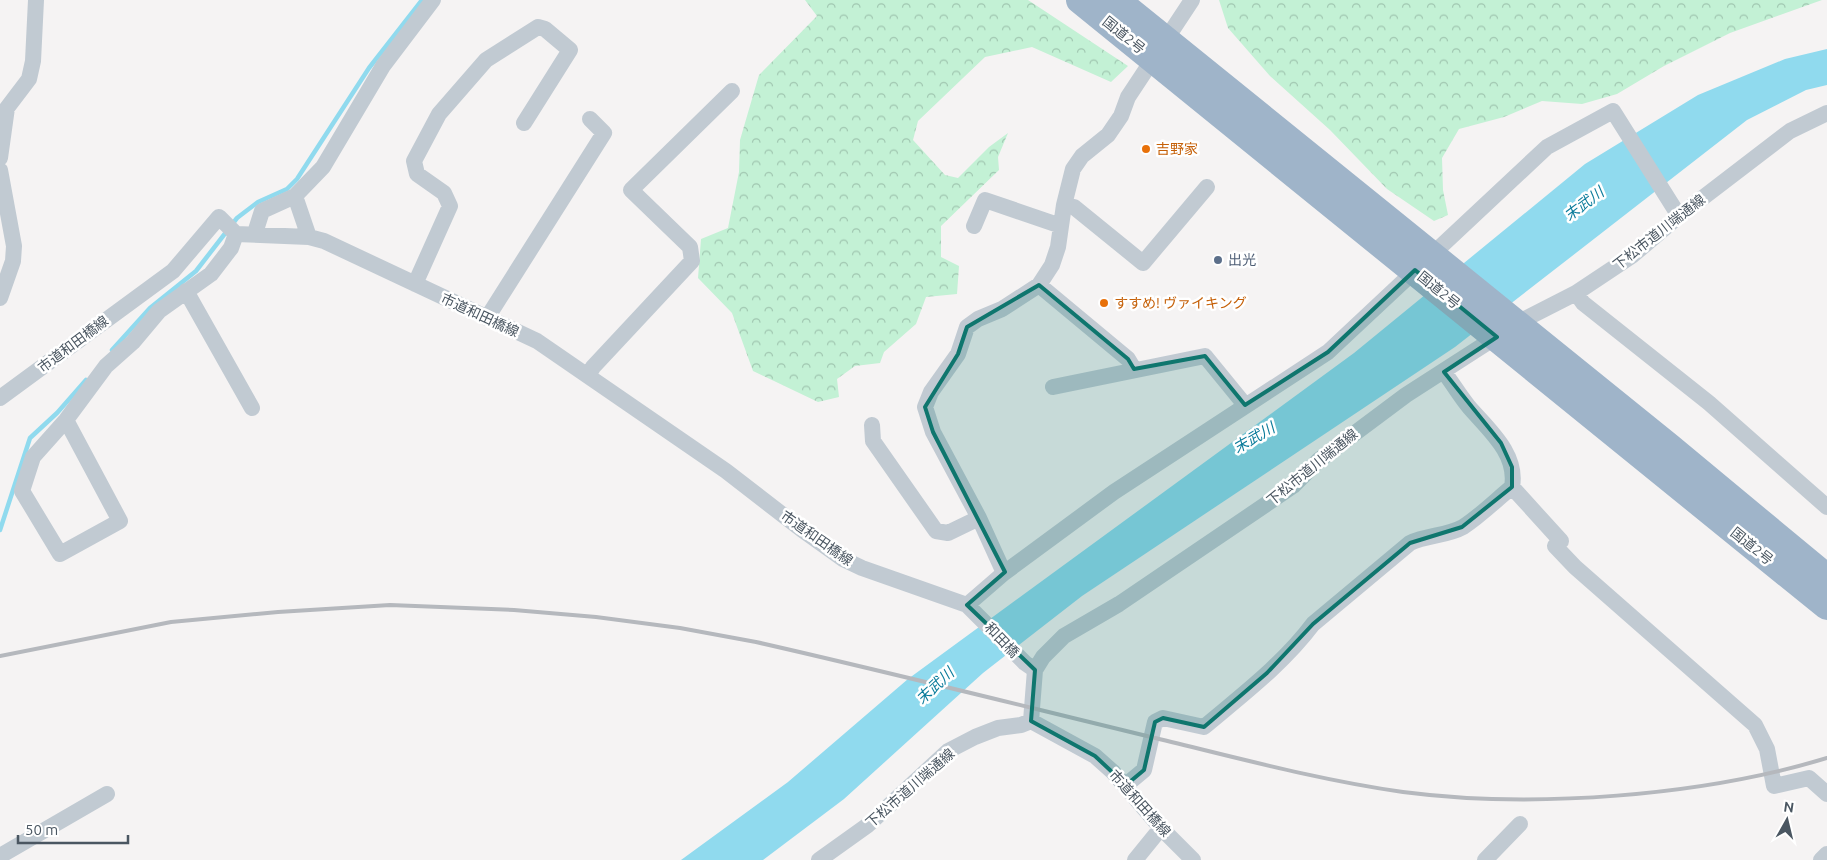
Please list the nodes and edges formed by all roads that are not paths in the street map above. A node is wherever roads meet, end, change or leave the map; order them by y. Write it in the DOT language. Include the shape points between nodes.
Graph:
graph roads {
  1 [pos="36,0"];
  2 [pos="433,0"];
  3 [pos="1080,0"];
  4 [pos="1116,0"];
  5 [pos="1192,0"];
  6 [pos="732,91"];
  7 [pos="1827,113"];
  8 [pos="590,119"];
  9 [pos="524,123"];
  10 [pos="0,158"];
  11 [pos="0,170"];
  12 [pos="1207,187"];
  13 [pos="295,196"];
  14 [pos="1064,205"];
  15 [pos="1676,212"];
  16 [pos="974,226"];
  17 [pos="1061,226"];
  18 [pos="236,233"];
  19 [pos="255,233"];
  20 [pos="309,237"];
  21 [pos="1409,252"];
  22 [pos="415,284"];
  23 [pos="1039,285"];
  24 [pos="186,291"];
  25 [pos="1576,293"];
  26 [pos="0,298"];
  27 [pos="486,318"];
  28 [pos="1134,369"];
  29 [pos="1444,372"];
  30 [pos="588,376"];
  31 [pos="1053,387"];
  32 [pos="0,398"];
  33 [pos="1245,404"];
  34 [pos="252,408"];
  35 [pos="66,420"];
  36 [pos="872,426"];
  37 [pos="1512,487"];
  38 [pos="1827,506"];
  39 [pos="979,518"];
  40 [pos="1004,573"];
  41 [pos="1817,576"];
  42 [pos="967,605"];
  43 [pos="1827,606"];
  44 [pos="1827,613"];
  45 [pos="1030,667"];
  46 [pos="1031,721"];
  47 [pos="1126,785"];
  48 [pos="107,794"];
  49 [pos="1827,794"];
  50 [pos="1520,824"];
  51 [pos="1161,828"];
  52 [pos="1827,854"];
  53 [pos="0,856"];
  54 [pos="818,860"];
  55 [pos="1135,860"];
  56 [pos="1193,860"];
  57 [pos="1486,860"];
  58 [pos="1821,860"];
  1 -- 10 [label="street" via="29,79 7,108"];
  2 -- 13 [label="street" via="383,66 323,167"];
  3 -- 21 [label="highway, 国道2号"];
  4 -- 21 [label="highway, 国道2号"];
  5 -- 14 [label="street" via="1134,88 1108,135 1082,156 1073,169"];
  6 -- 30 [label="street" via="630,190 690,247 692,260 593,366"];
  7 -- 15 [label="street, 下松市道川端通線" via="1790,131"];
  8 -- 27 [label="street" via="604,133"];
  9 -- 22 [label="street" via="570,50 538,27 486,60 439,114 414,161 416,174 444,193 450,206"];
  11 -- 26 [label="street" via="14,261"];
  12 -- 14 [label="street" via="1143,263 1074,207"];
  13 -- 19 [label="street" via="262,211"];
  13 -- 20 [label="street"];
  14 -- 17 [label="street"];
  15 -- 25 [label="street, 下松市道川端通線" via="1633,255"];
  15 -- 33 [label="street" via="1613,110 1547,147 1328,352"];
  16 -- 17 [label="street" via="985,200"];
  17 -- 23 [label="street" via="1052,265"];
  18 -- 19 [label="street, 市道和田橋線"];
  18 -- 24 [label="street" via="231,248 211,274"];
  18 -- 32 [label="street, 市道和田橋線" via="219,217 173,271"];
  19 -- 20 [label="street, 市道和田橋線"];
  20 -- 22 [label="street, 市道和田橋線"];
  21 -- 41 [label="highway, 国道2号"];
  22 -- 27 [label="street, 市道和田橋線"];
  23 -- 28 [label="street" via="1128,359"];
  23 -- 39 [label="street" via="967,327 958,354 931,392 925,407 933,432"];
  24 -- 34 [label="street"];
  24 -- 35 [label="street" via="159,311 133,342 106,366"];
  25 -- 29 [label="street, 下松市道川端通線" via="1521,321"];
  25 -- 38 [label="street" via="1583,303 1709,403"];
  27 -- 30 [label="street, 市道和田橋線" via="537,341"];
  28 -- 31 [label="street"];
  28 -- 33 [label="street" via="1205,356"];
  29 -- 37 [label="street" via="1501,444 1512,467"];
  29 -- 45 [label="street, 下松市道川端通線" via="1370,420 1319,460 1293,486 1220,537 1064,636"];
  30 -- 42 [label="street, 市道和田橋線" via="726,471 843,558"];
  33 -- 40 [label="street" via="1114,492"];
  35 -- 35 [label="street" via="120,521 60,554 22,491 33,457"];
  36 -- 39 [label="street" via="873,441 936,531 948,533"];
  37 -- 47 [label="street" via="1462,527 1410,543 1313,624 1267,673 1204,727 1163,718 1155,722 1147,751 1148,763"];
  37 -- 49 [label="street" via="1551,527 1561,540 1555,546 1574,566 1755,725 1767,749 1774,786 1809,778"];
  39 -- 40 [label="street"];
  40 -- 42 [label="street"];
  41 -- 43 [label="highway, 国道2号"];
  41 -- 44 [label="highway, 国道2号"];
  42 -- 45 [label="street, 和田橋"];
  45 -- 46 [label="street"];
  46 -- 47 [label="street, 市道和田橋線" via="1095,756"];
  46 -- 54 [label="street, 下松市道川端通線" via="975,736 948,751 868,825"];
  47 -- 51 [label="street, 市道和田橋線"];
  48 -- 53 [label="street"];
  50 -- 57 [label="street"];
  51 -- 55 [label="street"];
  51 -- 56 [label="street, 市道和田橋線"];
  52 -- 58 [label="street"];
}
